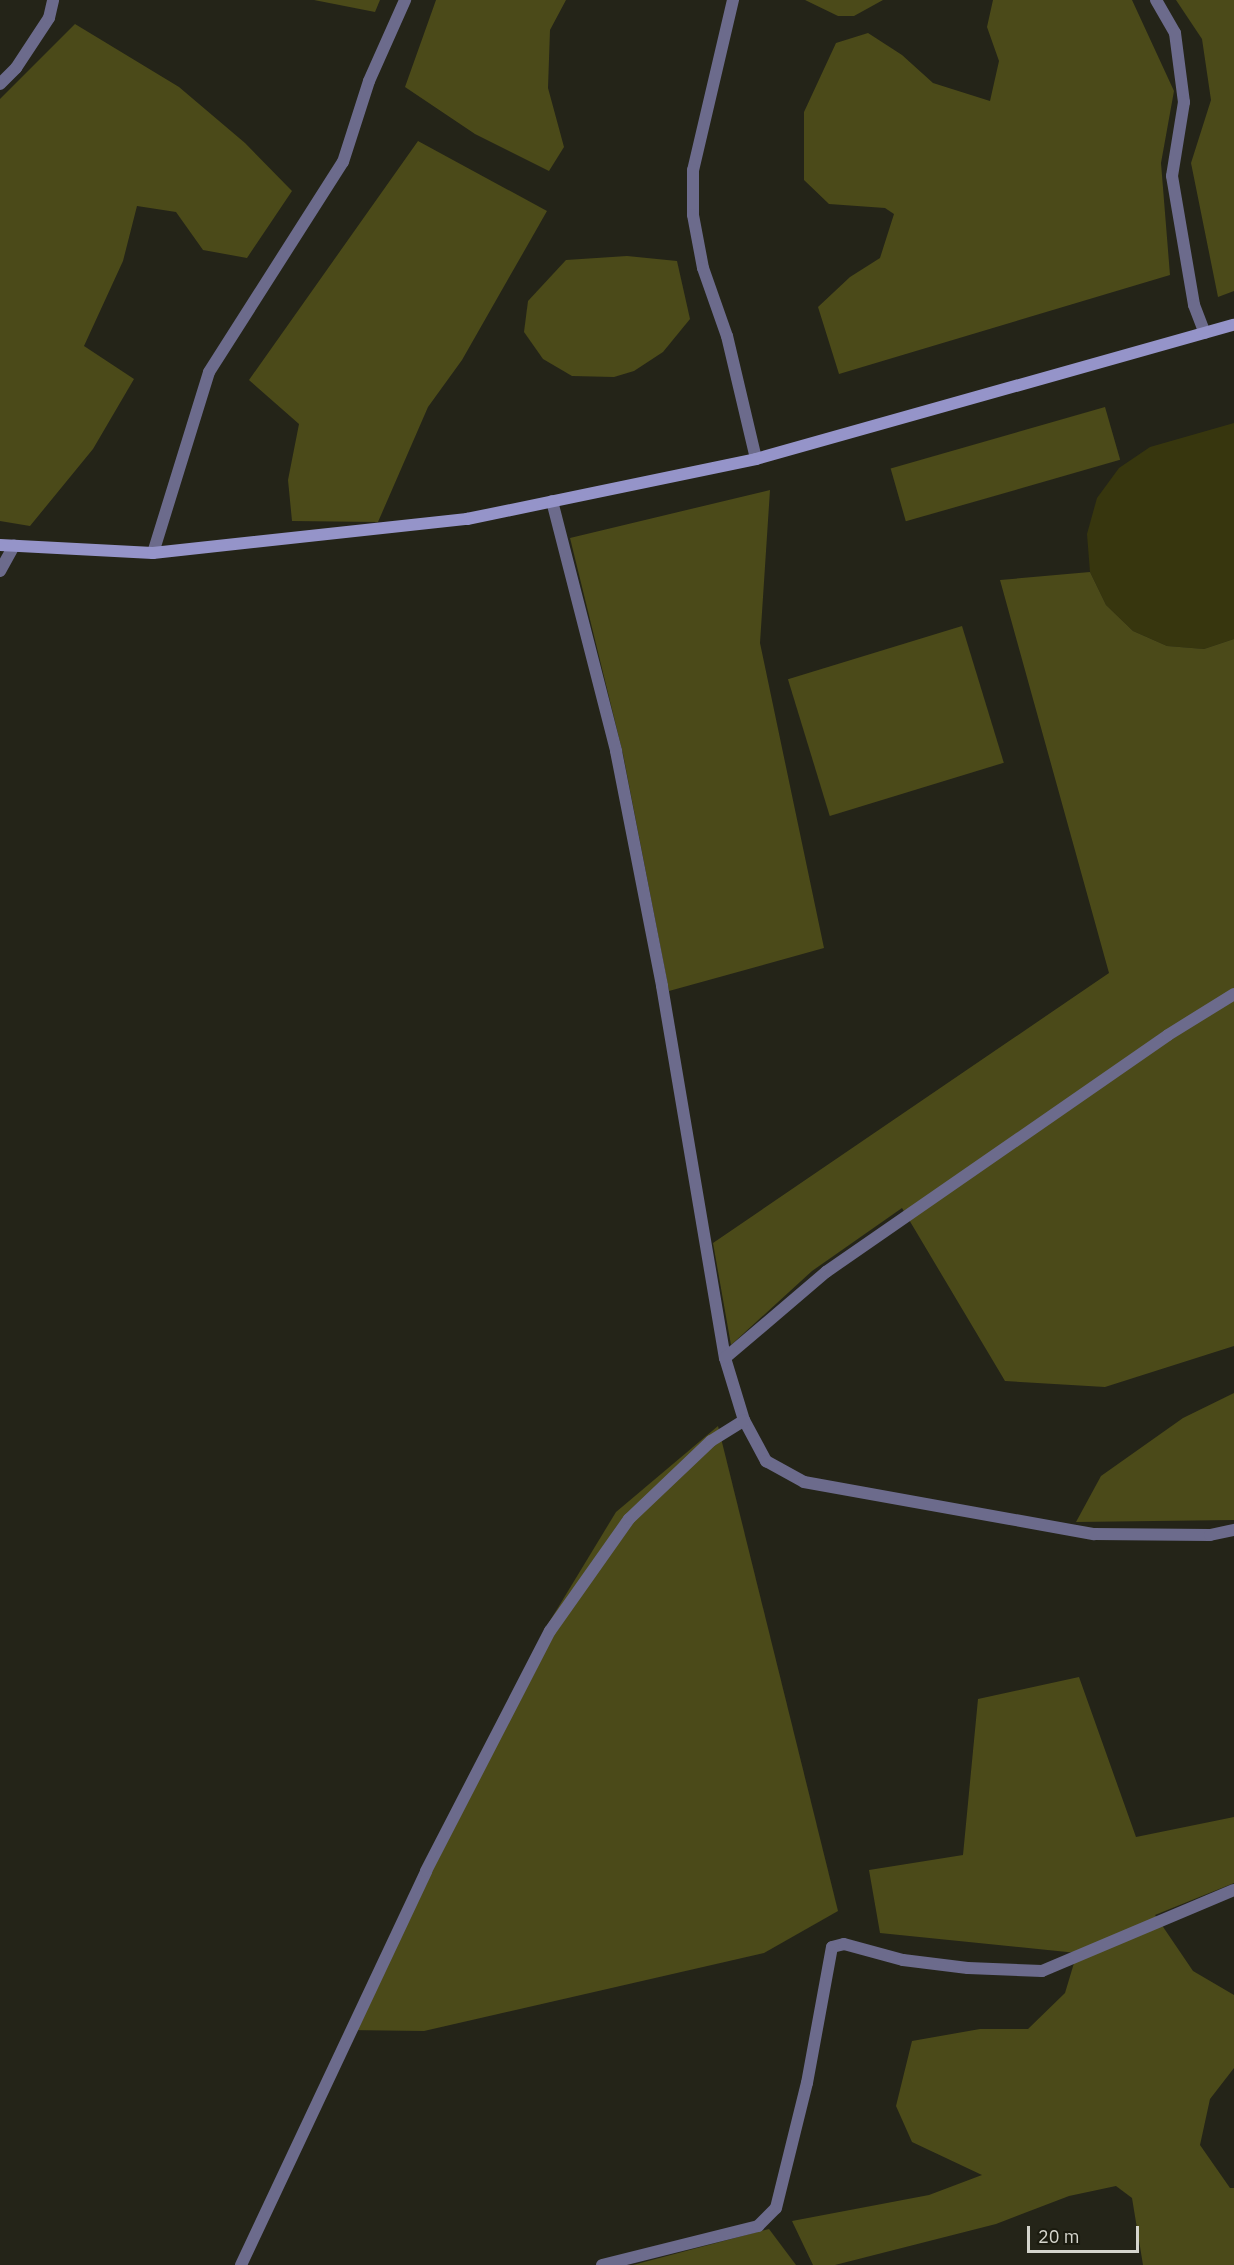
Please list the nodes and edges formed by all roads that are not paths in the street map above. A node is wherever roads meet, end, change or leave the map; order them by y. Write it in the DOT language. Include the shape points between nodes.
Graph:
graph roads {
  1 [pos="53,0"];
  2 [pos="405,0"];
  3 [pos="733,0"];
  4 [pos="1156,0"];
  5 [pos="0,84"];
  6 [pos="1234,325"];
  7 [pos="1205,333"];
  8 [pos="756,459"];
  9 [pos="552,501"];
  10 [pos="0,544"];
  11 [pos="14,546"];
  12 [pos="153,553"];
  13 [pos="0,571"];
  14 [pos="1234,994"];
  15 [pos="725,1358"];
  16 [pos="744,1420"];
  17 [pos="1234,1530"];
  18 [pos="1234,1890"];
  19 [pos="242,2265"];
  20 [pos="602,2265"];
  1 -- 5 [label="street" via="49,18 16,68"];
  2 -- 12 [label="street" via="369,81 343,162 208,372"];
  3 -- 8 [label="street" via="693,170 693,215 703,268 726,336"];
  4 -- 7 [label="street" via="1175,33 1184,102 1172,176 1194,305"];
  6 -- 7 [label="street"];
  7 -- 8 [label="street"];
  8 -- 9 [label="street"];
  9 -- 12 [label="street" via="467,519"];
  9 -- 15 [label="street" via="618,762 662,986"];
  10 -- 11 [label="street"];
  11 -- 12 [label="street"];
  11 -- 13 [label="street"];
  14 -- 15 [label="street" via="1168,1035 826,1272"];
  15 -- 16 [label="street"];
  16 -- 17 [label="street" via="766,1461 804,1482 1094,1534 1209,1536"];
  16 -- 19 [label="street" via="711,1441 629,1518 550,1631 426,1870"];
  18 -- 20 [label="street" via="1042,1971 968,1968 903,1960 844,1944 831,1947 783,2187 768,2219 758,2226"];
}
